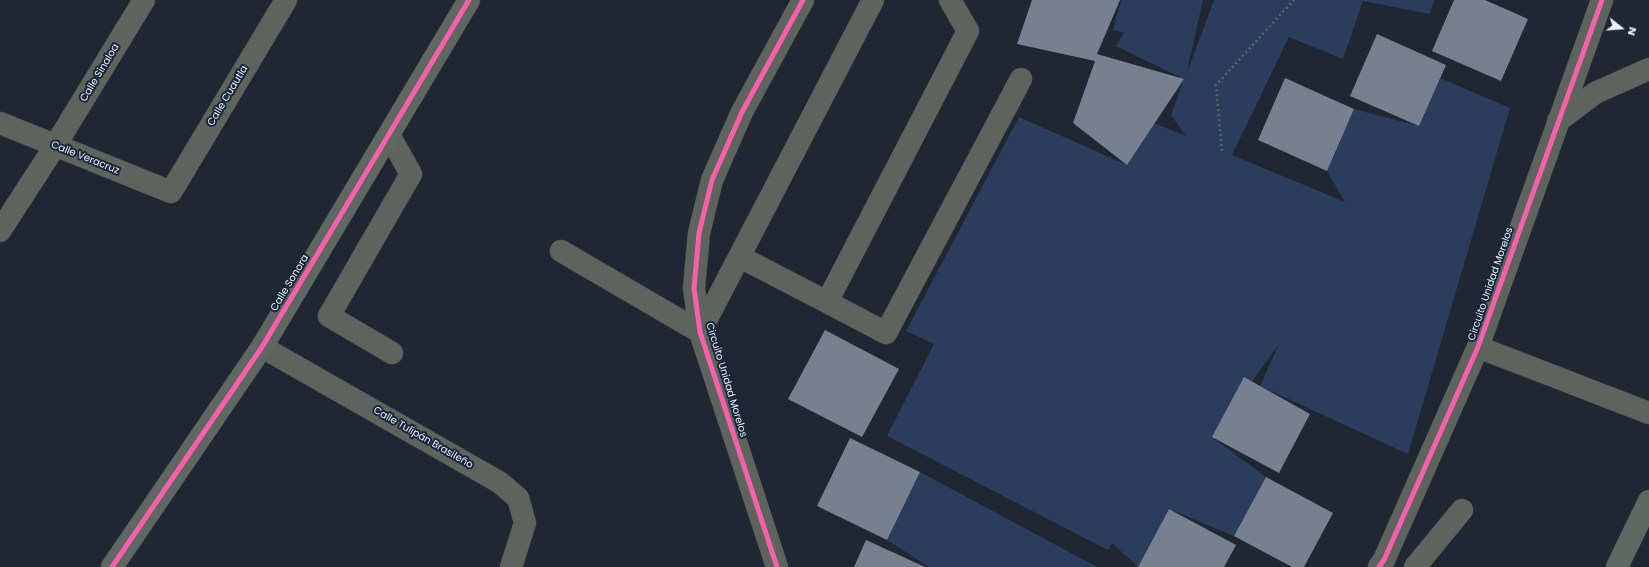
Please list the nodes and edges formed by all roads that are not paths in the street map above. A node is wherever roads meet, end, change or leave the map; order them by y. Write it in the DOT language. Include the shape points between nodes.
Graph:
graph roads {
  1 [pos="144,0"];
  2 [pos="286,0"];
  3 [pos="469,0"];
  4 [pos="803,0"];
  5 [pos="873,0"];
  6 [pos="950,0"];
  7 [pos="1602,0"];
  8 [pos="1649,69"];
  9 [pos="1021,79"];
  10 [pos="1558,121"];
  11 [pos="0,123"];
  12 [pos="389,134"];
  13 [pos="55,146"];
  14 [pos="171,192"];
  15 [pos="0,231"];
  16 [pos="561,251"];
  17 [pos="740,257"];
  18 [pos="827,302"];
  19 [pos="700,332"];
  20 [pos="262,347"];
  21 [pos="1478,347"];
  22 [pos="392,352"];
  23 [pos="1649,413"];
  24 [pos="1649,500"];
  25 [pos="1462,510"];
  26 [pos="1418,566"];
  27 [pos="112,567"];
  28 [pos="511,567"];
  29 [pos="777,567"];
  30 [pos="1380,567"];
  31 [pos="1617,567"];
  1 -- 13 [label="street, Calle Sinaloa"];
  2 -- 14 [label="street, Calle Cuautla"];
  3 -- 12 [label="street, Calle Sonora"];
  4 -- 19 [label="street, Circuito Unidad Morelos" via="742,112 712,180 699,233 694,288"];
  5 -- 17 [label="street"];
  6 -- 18 [label="street" via="968,31"];
  7 -- 10 [label="street, Circuito Unidad Morelos"];
  8 -- 10 [label="street" via="1595,93"];
  9 -- 18 [label="street" via="886,333"];
  10 -- 21 [label="street, Circuito Unidad Morelos"];
  11 -- 13 [label="street, Calle Veracruz"];
  12 -- 20 [label="street, Calle Sonora"];
  12 -- 22 [label="street" via="411,174 329,316"];
  13 -- 14 [label="street, Calle Veracruz"];
  13 -- 15 [label="street, Calle Sinaloa"];
  16 -- 19 [label="street"];
  17 -- 18 [label="street"];
  17 -- 19 [label="street"];
  19 -- 29 [label="street, Circuito Unidad Morelos"];
  20 -- 27 [label="street, Calle Sonora"];
  20 -- 28 [label="street, Calle Tulipán Brasileño" via="499,482 518,498 525,523"];
  21 -- 23 [label="street, Circuito Unidad Morelos"];
  21 -- 30 [label="street, Circuito Unidad Morelos"];
  24 -- 31 [label="street"];
  25 -- 26 [label="street"];
}
